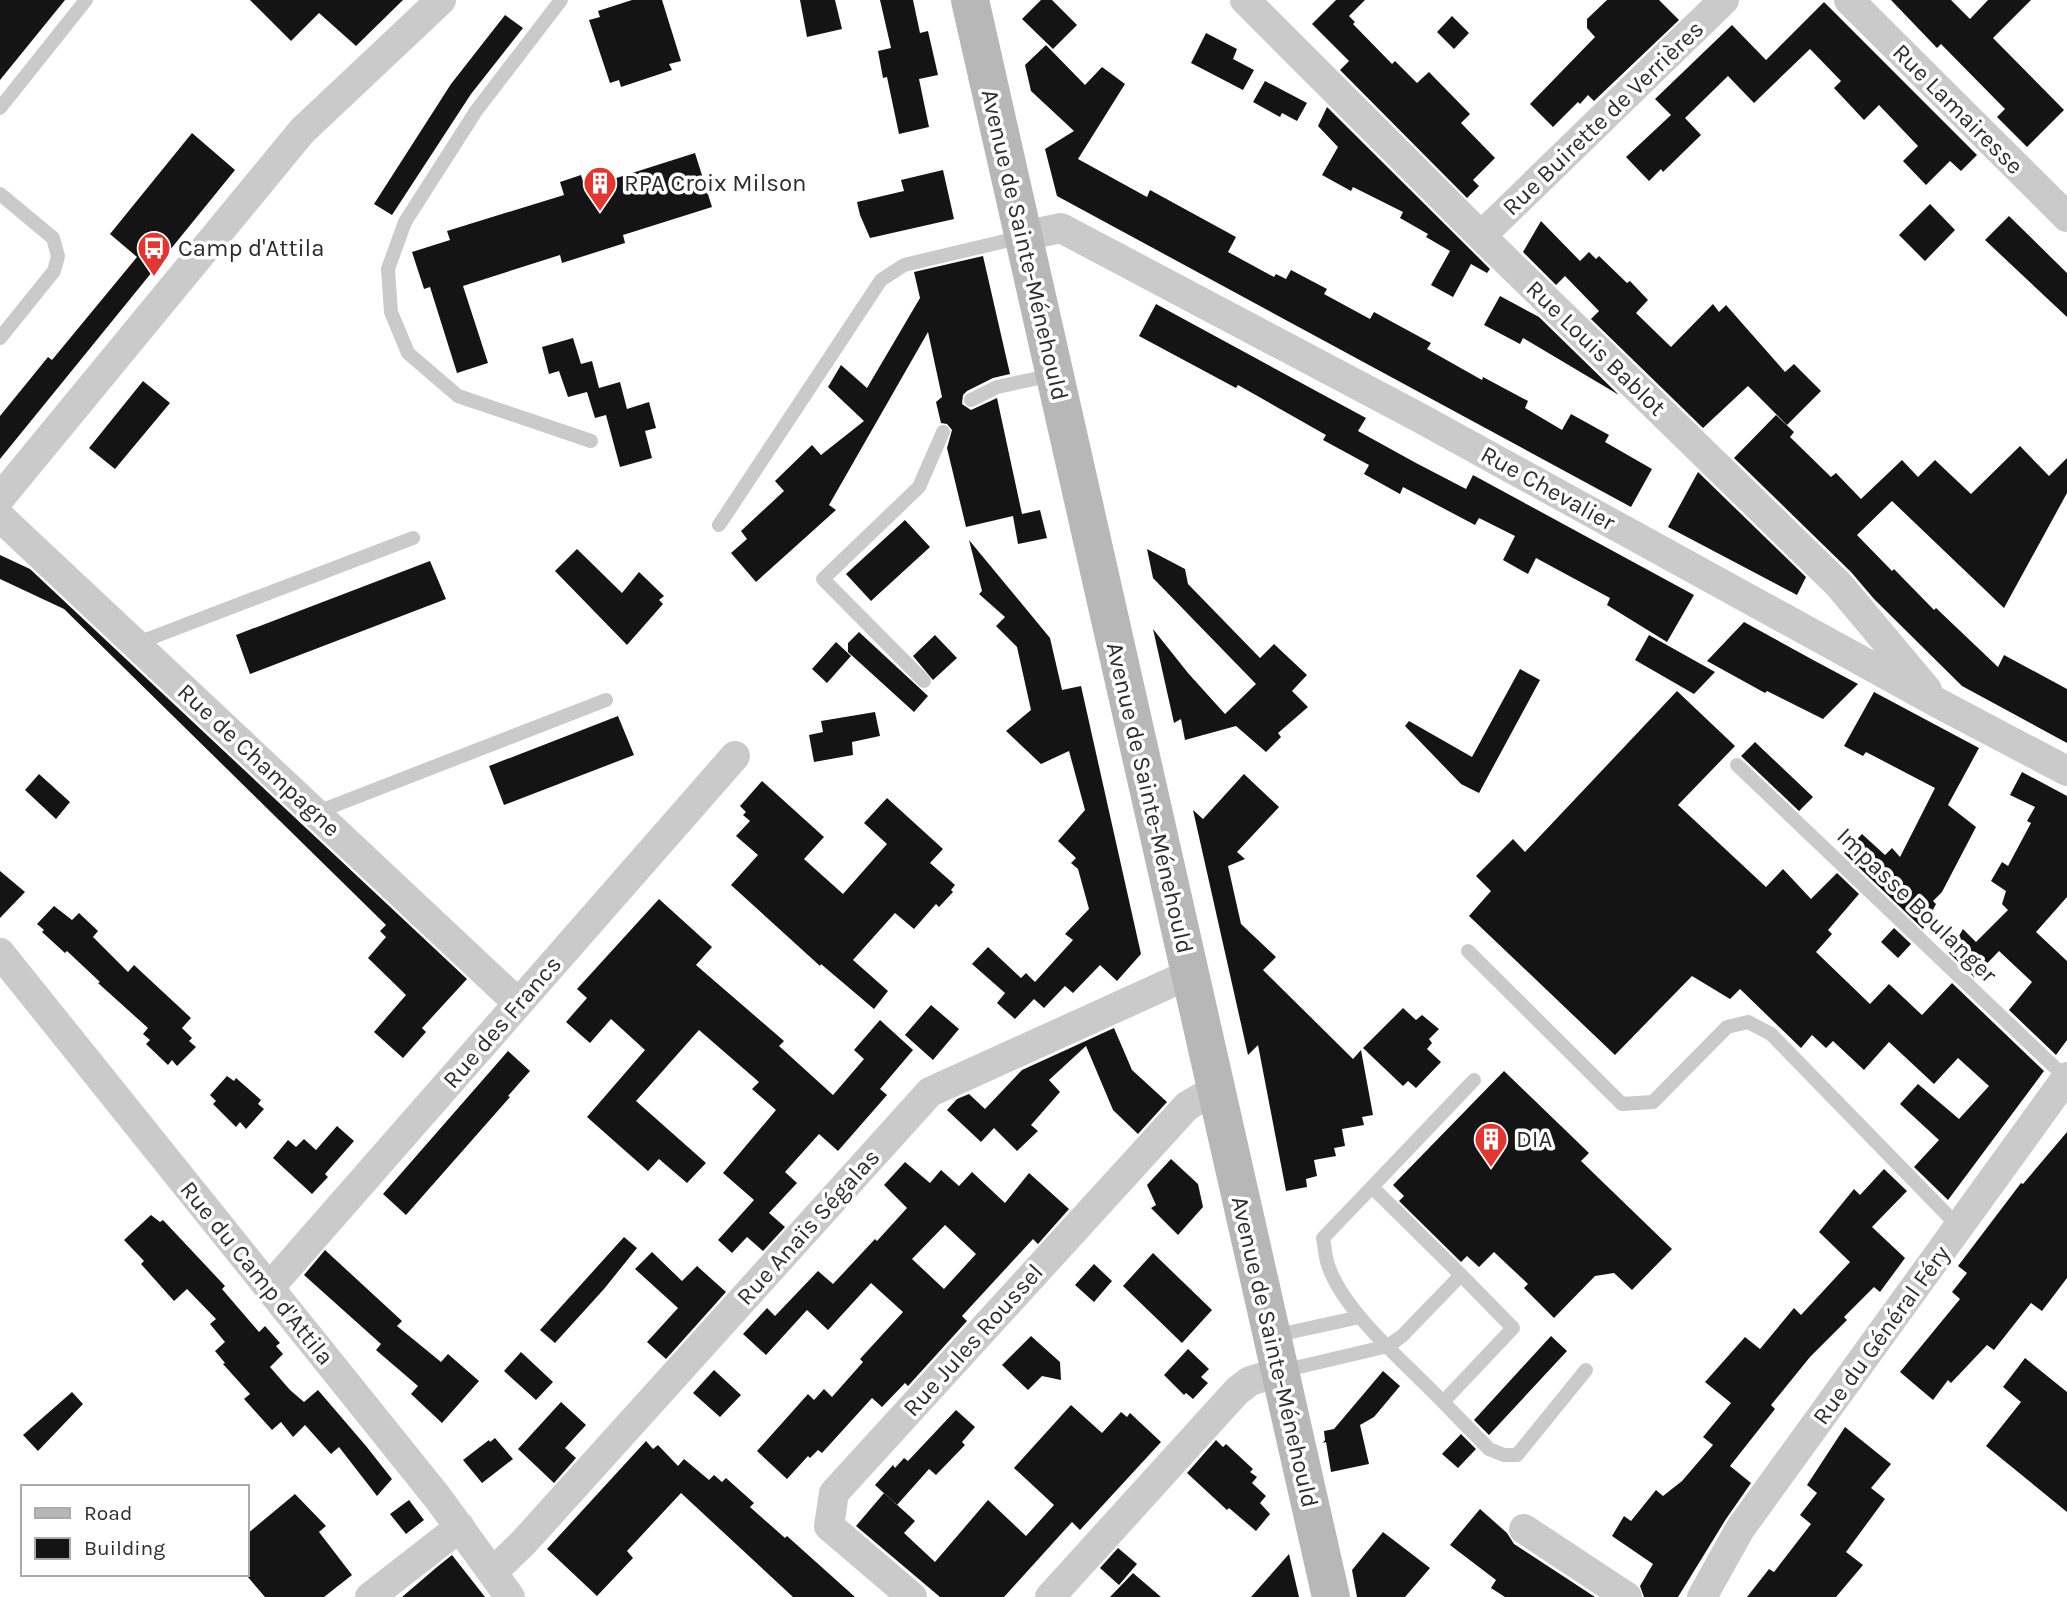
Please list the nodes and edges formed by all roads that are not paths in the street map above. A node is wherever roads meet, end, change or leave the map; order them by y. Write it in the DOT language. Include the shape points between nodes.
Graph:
graph roads {
  1 [pos="86,0"];
  2 [pos="441,0"];
  3 [pos="561,0"];
  4 [pos="970,0"];
  5 [pos="1245,0"];
  6 [pos="1724,0"];
  7 [pos="1849,0"];
  8 [pos="0,107"];
  9 [pos="0,194"];
  10 [pos="2067,217"];
  11 [pos="1023,236"];
  12 [pos="1481,236"];
  13 [pos="0,338"];
  14 [pos="1054,375"];
  15 [pos="971,400"];
  16 [pos="943,432"];
  17 [pos="591,441"];
  18 [pos="0,498"];
  19 [pos="0,517"];
  20 [pos="719,525"];
  21 [pos="413,538"];
  22 [pos="135,644"];
  23 [pos="924,681"];
  24 [pos="606,700"];
  25 [pos="1938,703"];
  26 [pos="735,755"];
  27 [pos="1737,765"];
  28 [pos="2067,771"];
  29 [pos="315,813"];
  30 [pos="1468,951"];
  31 [pos="0,953"];
  32 [pos="1190,974"];
  33 [pos="518,1003"];
  34 [pos="2066,1078"];
  35 [pos="1474,1080"];
  36 [pos="1216,1089"];
  37 [pos="1371,1187"];
  38 [pos="1959,1227"];
  39 [pos="1461,1275"];
  40 [pos="269,1288"];
  41 [pos="1360,1317"];
  42 [pos="1388,1346"];
  43 [pos="1276,1354"];
  44 [pos="1586,1370"];
  45 [pos="1443,1402"];
  46 [pos="460,1527"];
  47 [pos="1524,1529"];
  48 [pos="493,1572"];
  49 [pos="370,1597"];
  50 [pos="510,1597"];
  51 [pos="912,1597"];
  52 [pos="1050,1597"];
  53 [pos="1331,1597"];
  54 [pos="1627,1597"];
  55 [pos="1702,1597"];
  1 -- 8 [label="lane"];
  2 -- 18 [label="street" via="302,131"];
  3 -- 17 [label="lane" via="476,111 405,222 388,268 391,312 408,353 458,396"];
  4 -- 11 [label="main road, Avenue de Sainte-Ménehould"];
  5 -- 12 [label="street, Rue Louis Bablot"];
  6 -- 12 [label="street, Rue Buirette de Verrières"];
  7 -- 10 [label="street, Rue Lamairesse"];
  9 -- 13 [label="lane" via="53,238 58,256 54,271"];
  11 -- 14 [label="main road, Avenue de Sainte-Ménehould"];
  11 -- 20 [label="lane" via="904,265 881,280"];
  11 -- 25 [label="street, Rue Chevalier" via="1061,229 1420,418"];
  12 -- 25 [label="street, Rue Louis Bablot" via="1839,585"];
  14 -- 15 [label="lane" via="997,387"];
  14 -- 32 [label="main road, Avenue de Sainte-Ménehould"];
  16 -- 23 [label="lane" via="919,487 822,579"];
  19 -- 22 [label="street, Rue de Champagne"];
  21 -- 22 [label="lane"];
  22 -- 29 [label="street, Rue de Champagne"];
  24 -- 29 [label="lane"];
  25 -- 28 [label="street, Rue Chevalier"];
  26 -- 33 [label="street, Rue des Francs"];
  27 -- 34 [label="lane, Impasse Boulanger"];
  29 -- 33 [label="street, Rue de Champagne"];
  30 -- 38 [label="lane" via="1622,1104 1653,1102 1727,1027 1748,1022 1772,1034"];
  31 -- 40 [label="street, Rue du Camp d'Attila"];
  32 -- 36 [label="main road, Avenue de Sainte-Ménehould"];
  32 -- 48 [label="street, Rue Anaïs Ségalas" via="930,1092"];
  33 -- 40 [label="street, Rue des Francs"];
  34 -- 38 [label="street, Rue du Général Féry"];
  35 -- 37 [label="lane"];
  36 -- 43 [label="main road, Avenue de Sainte-Ménehould"];
  36 -- 51 [label="street, Rue Jules Roussel" via="1187,1106 834,1493 829,1526"];
  37 -- 39 [label="lane"];
  37 -- 41 [label="lane" via="1323,1238 1328,1266"];
  38 -- 55 [label="street, Rue du Général Féry" via="1741,1529"];
  39 -- 42 [label="lane"];
  39 -- 45 [label="lane" via="1513,1328"];
  40 -- 46 [label="street, Rue du Camp d'Attila"];
  41 -- 42 [label="lane"];
  41 -- 43 [label="lane"];
  42 -- 43 [label="lane"];
  42 -- 45 [label="lane"];
  43 -- 52 [label="street" via="1262,1376 1237,1391"];
  43 -- 53 [label="main road, Avenue de Sainte-Ménehould"];
  44 -- 45 [label="lane" via="1517,1455 1489,1449"];
  46 -- 48 [label="street, Rue du Camp d'Attila"];
  46 -- 49 [label="street"];
  47 -- 54 [label="street"];
  48 -- 50 [label="street, Rue du Camp d'Attila"];
}
